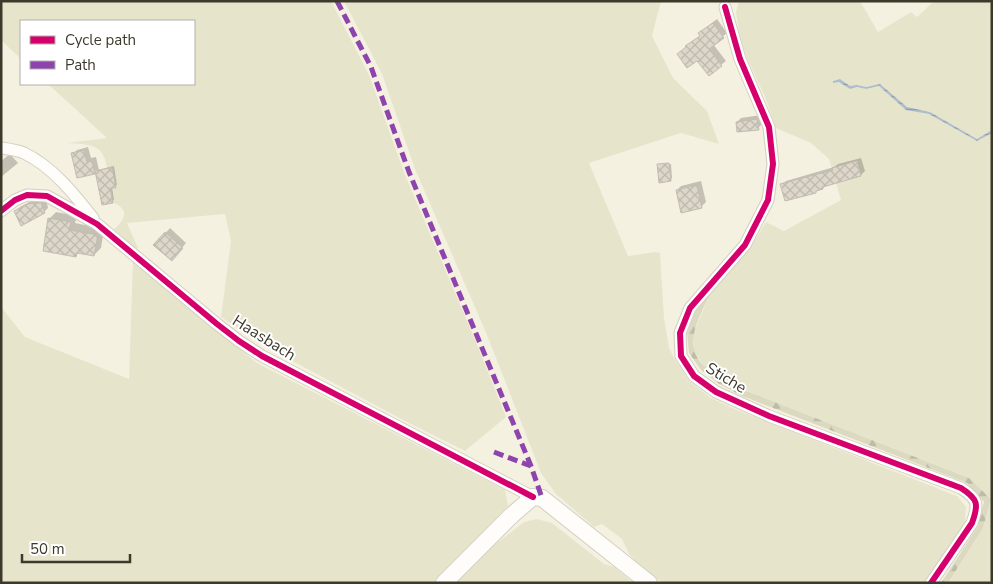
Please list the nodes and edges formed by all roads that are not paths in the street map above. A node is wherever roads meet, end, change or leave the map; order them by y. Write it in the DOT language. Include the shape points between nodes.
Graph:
graph roads {
  1 [pos="725,8"];
  2 [pos="1,148"];
  3 [pos="1,211"];
  4 [pos="97,224"];
  5 [pos="533,497"];
  6 [pos="444,583"];
  7 [pos="649,583"];
  8 [pos="931,583"];
  1 -- 8 [label="street, Stiche" via="740,59 769,127 773,164 768,200 745,245 690,308 680,333 681,356 694,376 716,392 769,416 971,494 977,503 972,523"];
  2 -- 4 [label="street, Haasbach" via="23,152 56,175"];
  3 -- 4 [label="street, Haasbach" via="27,195 48,196"];
  4 -- 5 [label="street, Haasbach" via="217,324 262,356"];
  5 -- 6 [label="street"];
  5 -- 7 [label="street" via="542,498"];
}
